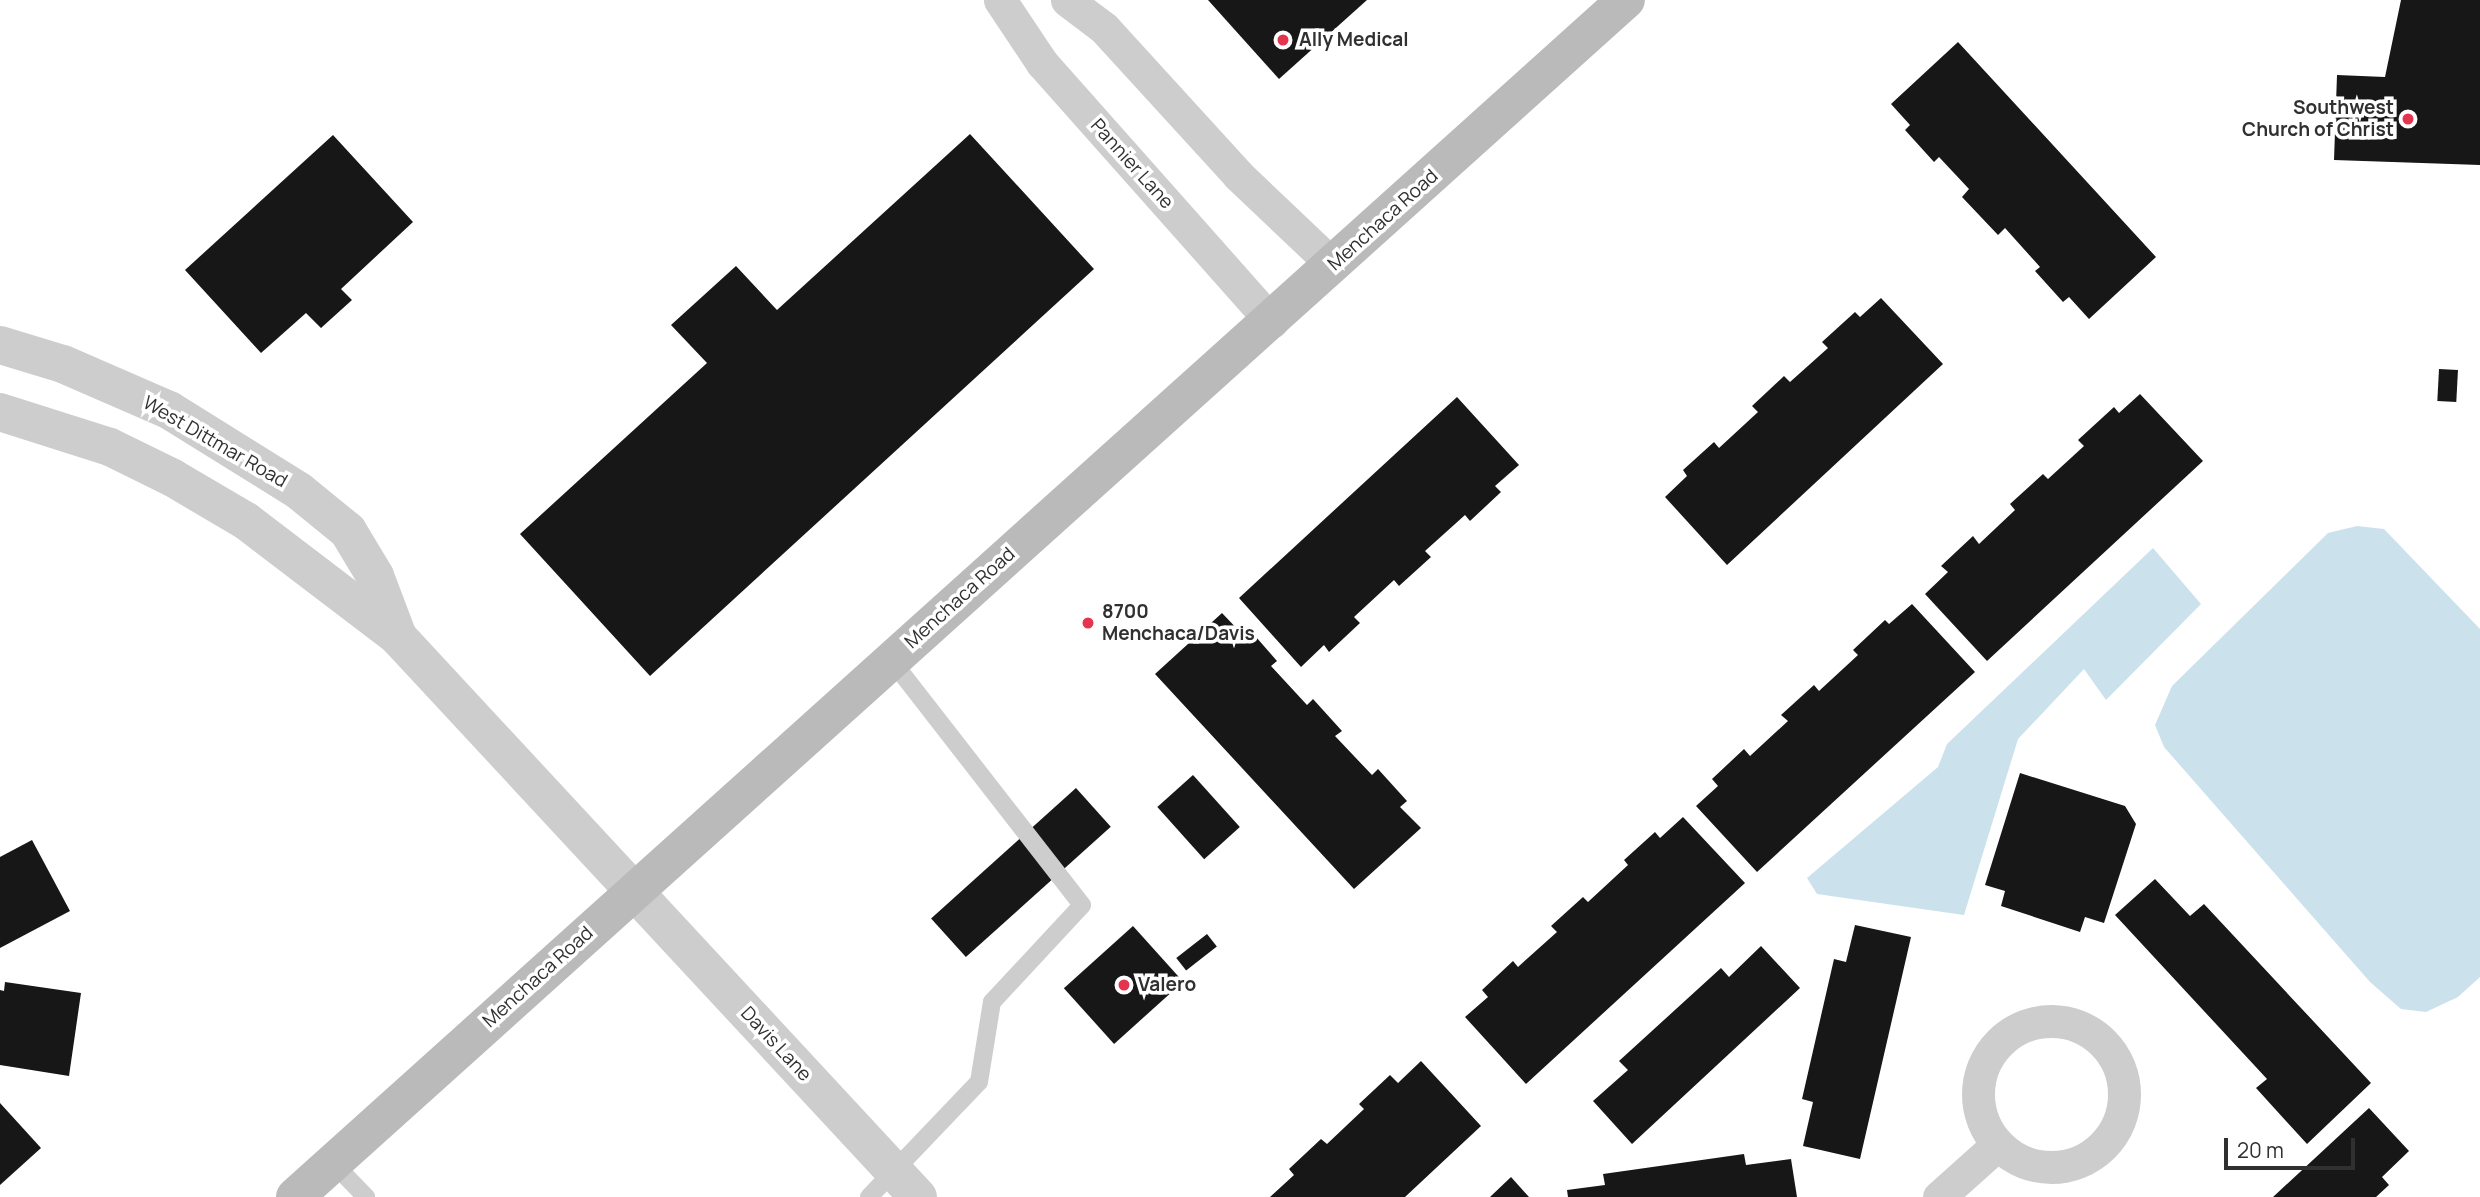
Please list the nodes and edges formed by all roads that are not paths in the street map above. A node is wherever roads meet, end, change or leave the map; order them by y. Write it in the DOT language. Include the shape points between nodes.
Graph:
graph roads {
  1 [pos="1000,0"];
  2 [pos="1068,0"];
  3 [pos="1626,0"];
  4 [pos="1333,265"];
  5 [pos="1272,322"];
  6 [pos="0,345"];
  7 [pos="0,412"];
  8 [pos="398,637"];
  9 [pos="891,660"];
  10 [pos="634,891"];
  11 [pos="1997,1145"];
  12 [pos="332,1162"];
  13 [pos="894,1189"];
  14 [pos="295,1197"];
  15 [pos="366,1197"];
  16 [pos="1939,1197"];
  1 -- 5 [label="street, Pannier Lane" via="1042,63"];
  2 -- 4 [label="street" via="1104,28 1238,175"];
  3 -- 4 [label="main road, Menchaca Road"];
  4 -- 5 [label="main road, Menchaca Road"];
  5 -- 9 [label="main road, Menchaca Road"];
  6 -- 8 [label="street, West Dittmar Road" via="63,364 169,411 299,491 348,531 375,576"];
  7 -- 8 [label="street, West Dittmar Road" via="110,447 173,478 246,521"];
  8 -- 10 [label="street, West Dittmar Road"];
  9 -- 10 [label="main road, Menchaca Road"];
  9 -- 13 [label="lane" via="1082,905 992,1002 979,1082"];
  10 -- 12 [label="main road, Menchaca Road"];
  10 -- 13 [label="street, Davis Lane"];
  11 -- 11 [label="street" via="2036,1167 2080,1163 2115,1133 2127,1094 2115,1055 2084,1027 2071,1024 2044,1019 2006,1034 1981,1068 1978,1108"];
  11 -- 16 [label="street"];
  12 -- 14 [label="main road, Menchaca Road"];
  12 -- 15 [label="lane"];
}
